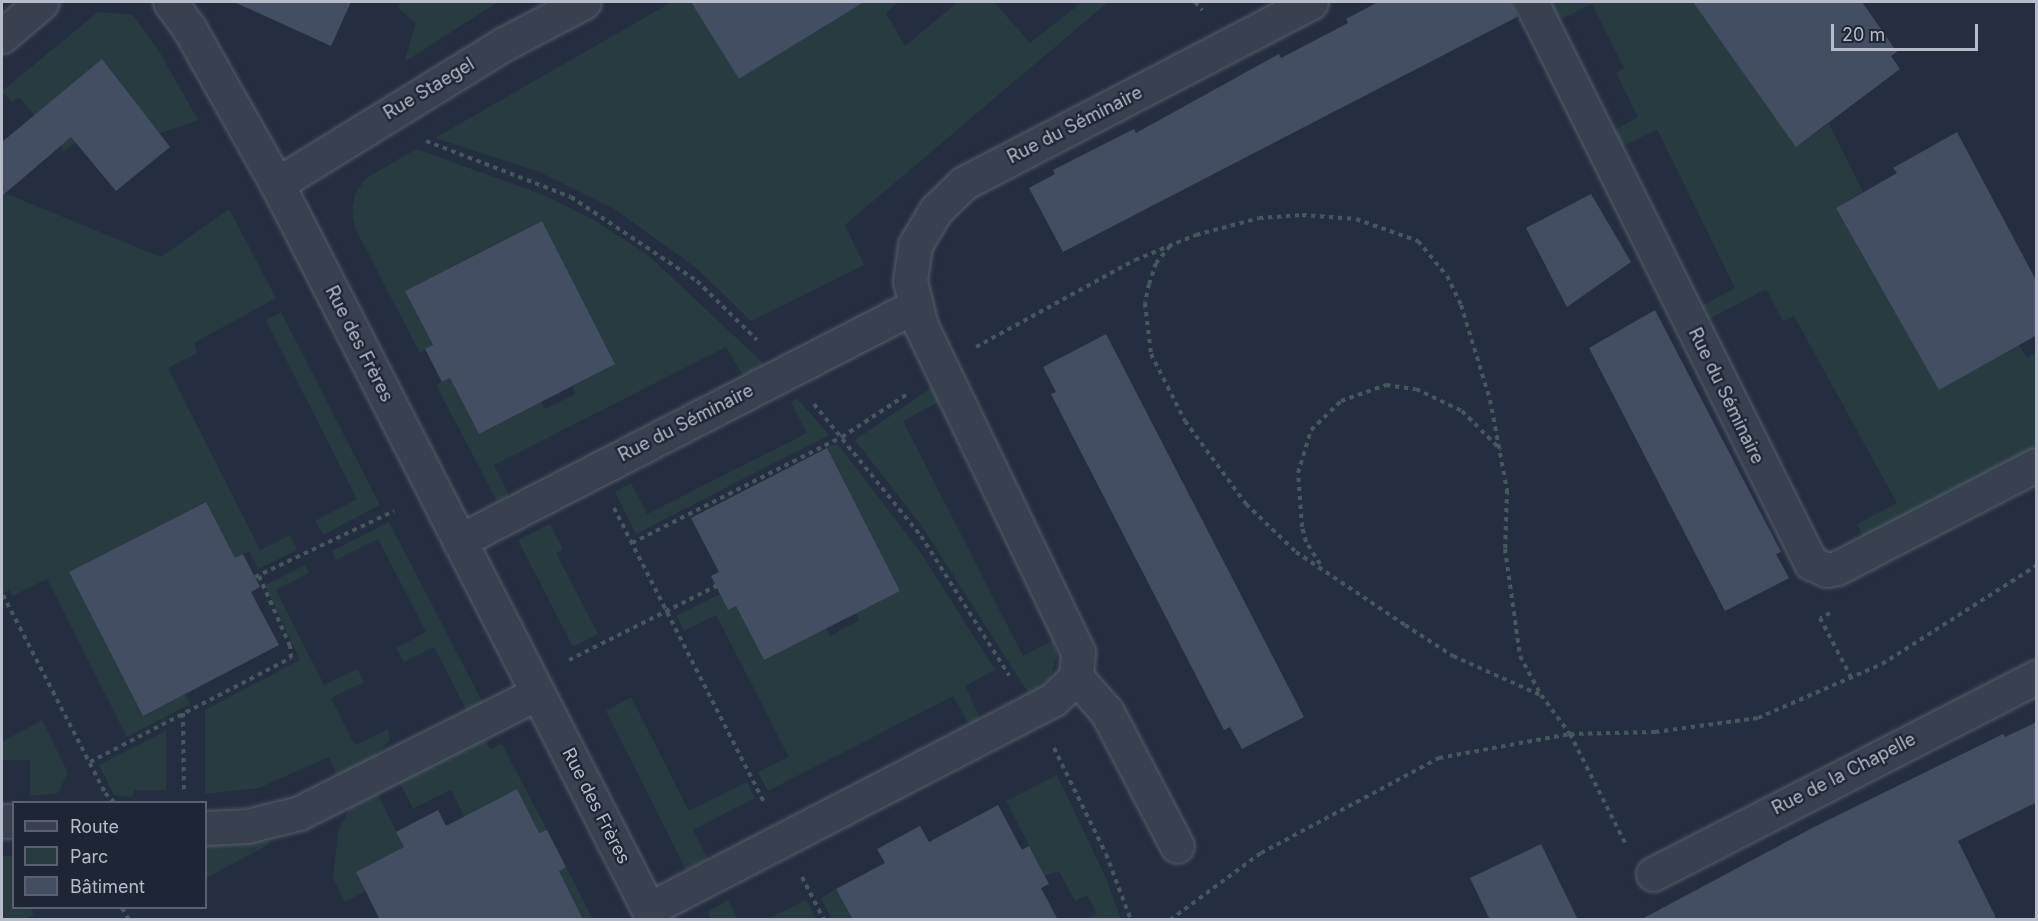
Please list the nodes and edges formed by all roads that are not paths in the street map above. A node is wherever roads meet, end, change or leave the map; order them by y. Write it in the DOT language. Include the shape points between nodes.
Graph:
graph roads {
  1 [pos="42,2"];
  2 [pos="170,2"];
  3 [pos="584,2"];
  4 [pos="1311,2"];
  5 [pos="1531,2"];
  6 [pos="2,36"];
  7 [pos="277,184"];
  8 [pos="915,306"];
  9 [pos="2037,465"];
  10 [pos="459,541"];
  11 [pos="1076,677"];
  12 [pos="2037,677"];
  13 [pos="538,693"];
  14 [pos="207,828"];
  15 [pos="1177,846"];
  16 [pos="1653,874"];
  17 [pos="652,914"];
  1 -- 6 [label="street"];
  2 -- 7 [label="street, Rue des Frères" via="189,28"];
  3 -- 7 [label="street, Rue Staegel" via="476,60"];
  4 -- 8 [label="street, Rue du Séminaire" via="964,183 936,210 915,245 910,281"];
  5 -- 9 [label="street, Rue du Séminaire" via="1811,562 1827,570 1837,568"];
  7 -- 10 [label="street, Rue des Frères"];
  8 -- 10 [label="street, Rue du Séminaire"];
  8 -- 11 [label="street, Rue du Séminaire" via="940,369 1078,652"];
  10 -- 13 [label="street, Rue des Frères"];
  11 -- 15 [label="street" via="1107,712"];
  11 -- 17 [label="street" via="1054,699 1033,711 783,840"];
  12 -- 16 [label="street, Rue de la Chapelle"];
  13 -- 14 [label="street" via="299,813 247,826"];
  13 -- 17 [label="street, Rue des Frères"];
}
